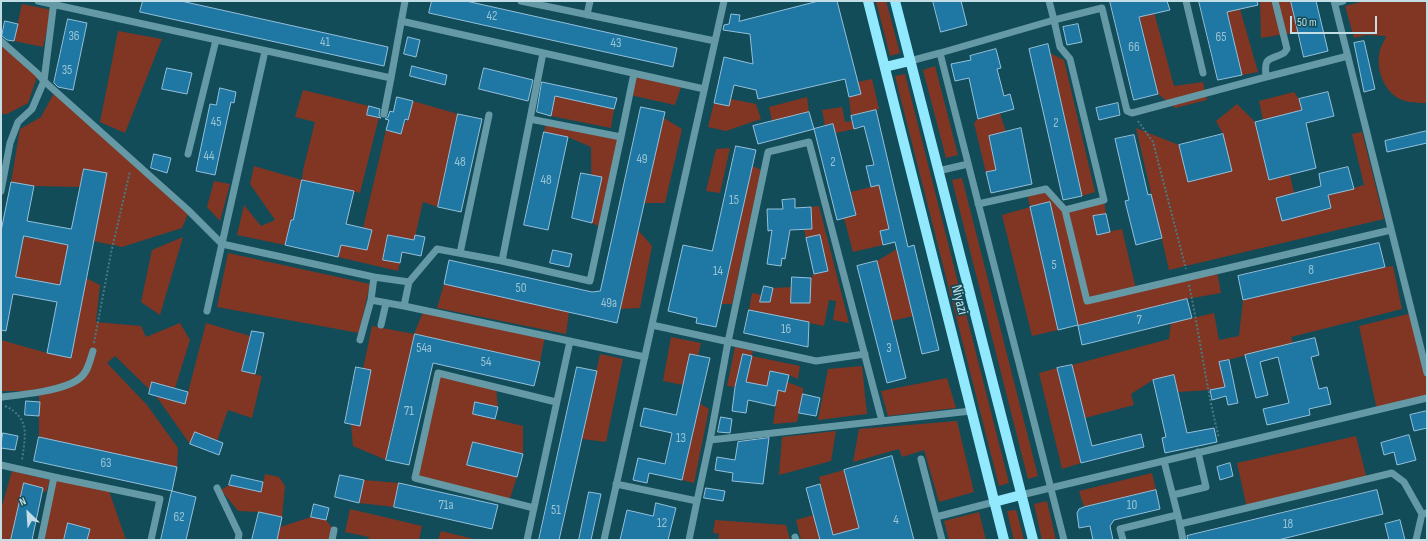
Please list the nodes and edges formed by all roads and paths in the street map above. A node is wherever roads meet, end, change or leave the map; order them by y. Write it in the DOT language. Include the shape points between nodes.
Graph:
graph roads {
  1 [pos="38,1"];
  2 [pos="404,1"];
  3 [pos="521,1"];
  4 [pos="590,1"];
  5 [pos="724,1"];
  6 [pos="868,1"];
  7 [pos="895,1"];
  8 [pos="1049,1"];
  9 [pos="1186,1"];
  10 [pos="1275,1"];
  11 [pos="1343,1"];
  12 [pos="1334,2"];
  13 [pos="54,3"];
  14 [pos="587,15"];
  15 [pos="1054,20"];
  16 [pos="401,21"];
  17 [pos="216,40"];
  18 [pos="1,41"];
  19 [pos="715,41"];
  20 [pos="265,50"];
  21 [pos="543,53"];
  22 [pos="940,53"];
  23 [pos="1348,56"];
  24 [pos="910,61"];
  25 [pos="885,67"];
  26 [pos="634,73"];
  27 [pos="1203,73"];
  28 [pos="1266,77"];
  29 [pos="391,78"];
  30 [pos="44,81"];
  31 [pos="704,89"];
  32 [pos="384,114"];
  33 [pos="489,115"];
  34 [pos="530,119"];
  35 [pos="621,137"];
  36 [pos="188,154"];
  37 [pos="133,160"];
  38 [pos="968,164"];
  39 [pos="938,171"];
  40 [pos="1,191"];
  41 [pos="978,204"];
  42 [pos="1065,210"];
  43 [pos="1392,230"];
  44 [pos="222,244"];
  45 [pos="460,253"];
  46 [pos="502,261"];
  47 [pos="374,278"];
  48 [pos="409,282"];
  49 [pos="370,300"];
  50 [pos="386,303"];
  51 [pos="404,306"];
  52 [pos="207,311"];
  53 [pos="381,325"];
  54 [pos="652,325"];
  55 [pos="360,340"];
  56 [pos="570,341"];
  57 [pos="728,342"];
  58 [pos="93,350"];
  59 [pos="865,354"];
  60 [pos="645,357"];
  61 [pos="1427,372"];
  62 [pos="1,396"];
  63 [pos="1427,398"];
  64 [pos="556,402"];
  65 [pos="2,405"];
  66 [pos="971,411"];
  67 [pos="882,421"];
  68 [pos="710,440"];
  69 [pos="1198,452"];
  70 [pos="921,459"];
  71 [pos="1164,461"];
  72 [pos="1,465"];
  73 [pos="20,469"];
  74 [pos="54,477"];
  75 [pos="616,484"];
  76 [pos="1050,487"];
  77 [pos="217,488"];
  78 [pos="1021,495"];
  79 [pos="1173,495"];
  80 [pos="697,501"];
  81 [pos="994,502"];
  82 [pos="534,508"];
  83 [pos="1425,513"];
  84 [pos="1178,515"];
  85 [pos="936,517"];
  86 [pos="1180,524"];
  87 [pos="334,530"];
  88 [pos="41,540"];
  89 [pos="151,540"];
  90 [pos="238,540"];
  91 [pos="332,540"];
  92 [pos="527,540"];
  93 [pos="604,540"];
  94 [pos="689,540"];
  95 [pos="942,540"];
  96 [pos="1004,540"];
  97 [pos="1033,540"];
  98 [pos="1064,540"];
  99 [pos="1123,540"];
  100 [pos="1182,540"];
  101 [pos="1416,540"];
  1 -- 13 [label="street"];
  2 -- 16 [label="street"];
  3 -- 14 [label="street"];
  4 -- 14 [label="street"];
  5 -- 19 [label="street"];
  6 -- 25 [label="main road, Niyazi"];
  7 -- 24 [label="main road"];
  8 -- 15 [label="street"];
  9 -- 27 [label="street"];
  10 -- 28 [label="street" via="1287,49 1267,61"];
  11 -- 12 [label="street"];
  12 -- 23 [label="street"];
  13 -- 17 [label="street"];
  13 -- 30 [label="street"];
  14 -- 19 [label="street"];
  15 -- 22 [label="street"];
  15 -- 28 [label="street" via="1102,8 1127,111 1132,113"];
  15 -- 42 [label="street" via="1060,47 1070,60 1104,200"];
  16 -- 21 [label="street"];
  16 -- 29 [label="street"];
  17 -- 20 [label="street"];
  17 -- 36 [label="street"];
  18 -- 30 [label="street"];
  19 -- 31 [label="street"];
  20 -- 29 [label="street"];
  20 -- 44 [label="street"];
  21 -- 26 [label="street"];
  21 -- 34 [label="street"];
  22 -- 24 [label="street"];
  22 -- 38 [label="street"];
  23 -- 28 [label="street"];
  23 -- 43 [label="street"];
  24 -- 25 [label="main road"];
  24 -- 39 [label="main road"];
  25 -- 66 [label="main road, Niyazi"];
  26 -- 31 [label="street"];
  26 -- 35 [label="street"];
  29 -- 32 [label="street"];
  30 -- 37 [label="street"];
  30 -- 40 [label="street" via="32,109 18,122 10,143"];
  31 -- 54 [label="street"];
  33 -- 45 [label="street"];
  34 -- 35 [label="street"];
  34 -- 46 [label="street"];
  35 -- 46 [label="street" via="590,281"];
  37 -- 44 [label="street"];
  37 -- 58 [label="path" via="111,253"];
  38 -- 39 [label="street"];
  38 -- 41 [label="street"];
  39 -- 78 [label="main road"];
  41 -- 42 [label="street" via="1046,189"];
  41 -- 76 [label="street"];
  42 -- 43 [label="street" via="1087,301"];
  43 -- 61 [label="street"];
  44 -- 47 [label="street"];
  44 -- 52 [label="street"];
  45 -- 46 [label="street"];
  45 -- 48 [label="street" via="437,250"];
  47 -- 48 [label="street"];
  47 -- 49 [label="street"];
  48 -- 51 [label="street"];
  49 -- 50 [label="street"];
  49 -- 55 [label="street"];
  50 -- 51 [label="street"];
  50 -- 53 [label="street"];
  51 -- 56 [label="street"];
  54 -- 57 [label="street"];
  54 -- 60 [label="street"];
  56 -- 60 [label="street"];
  56 -- 64 [label="street"];
  57 -- 59 [label="street" via="816,361"];
  57 -- 59 [label="street" via="768,152 809,142"];
  57 -- 68 [label="street"];
  58 -- 62 [label="street" via="81,378 70,384 28,394"];
  59 -- 67 [label="street"];
  60 -- 75 [label="street"];
  63 -- 69 [label="street"];
  64 -- 82 [label="street"];
  64 -- 82 [label="street" via="438,373 416,471 415,478"];
  65 -- 73 [label="path" via="15,411 21,418 26,432"];
  66 -- 67 [label="street"];
  66 -- 81 [label="main road, Niyazi"];
  67 -- 68 [label="street"];
  68 -- 80 [label="street"];
  69 -- 71 [label="street"];
  69 -- 79 [label="street" via="1206,487"];
  70 -- 85 [label="street"];
  71 -- 76 [label="street"];
  71 -- 79 [label="street"];
  72 -- 73 [label="street"];
  73 -- 74 [label="street"];
  74 -- 88 [label="street"];
  74 -- 89 [label="street" via="160,499"];
  75 -- 80 [label="street"];
  75 -- 93 [label="street"];
  76 -- 78 [label="street"];
  76 -- 98 [label="street"];
  77 -- 90 [label="street" via="239,534"];
  78 -- 81 [label="main road"];
  78 -- 97 [label="main road"];
  79 -- 84 [label="street"];
  80 -- 94 [label="street"];
  81 -- 85 [label="street"];
  81 -- 96 [label="main road, Niyazi"];
  82 -- 92 [label="street"];
  83 -- 86 [label="street" via="1404,482 1392,473"];
  83 -- 101 [label="street"];
  84 -- 86 [label="street"];
  84 -- 99 [label="street" via="1120,529"];
  85 -- 95 [label="street"];
  86 -- 100 [label="street"];
  87 -- 91 [label="street"];
}
